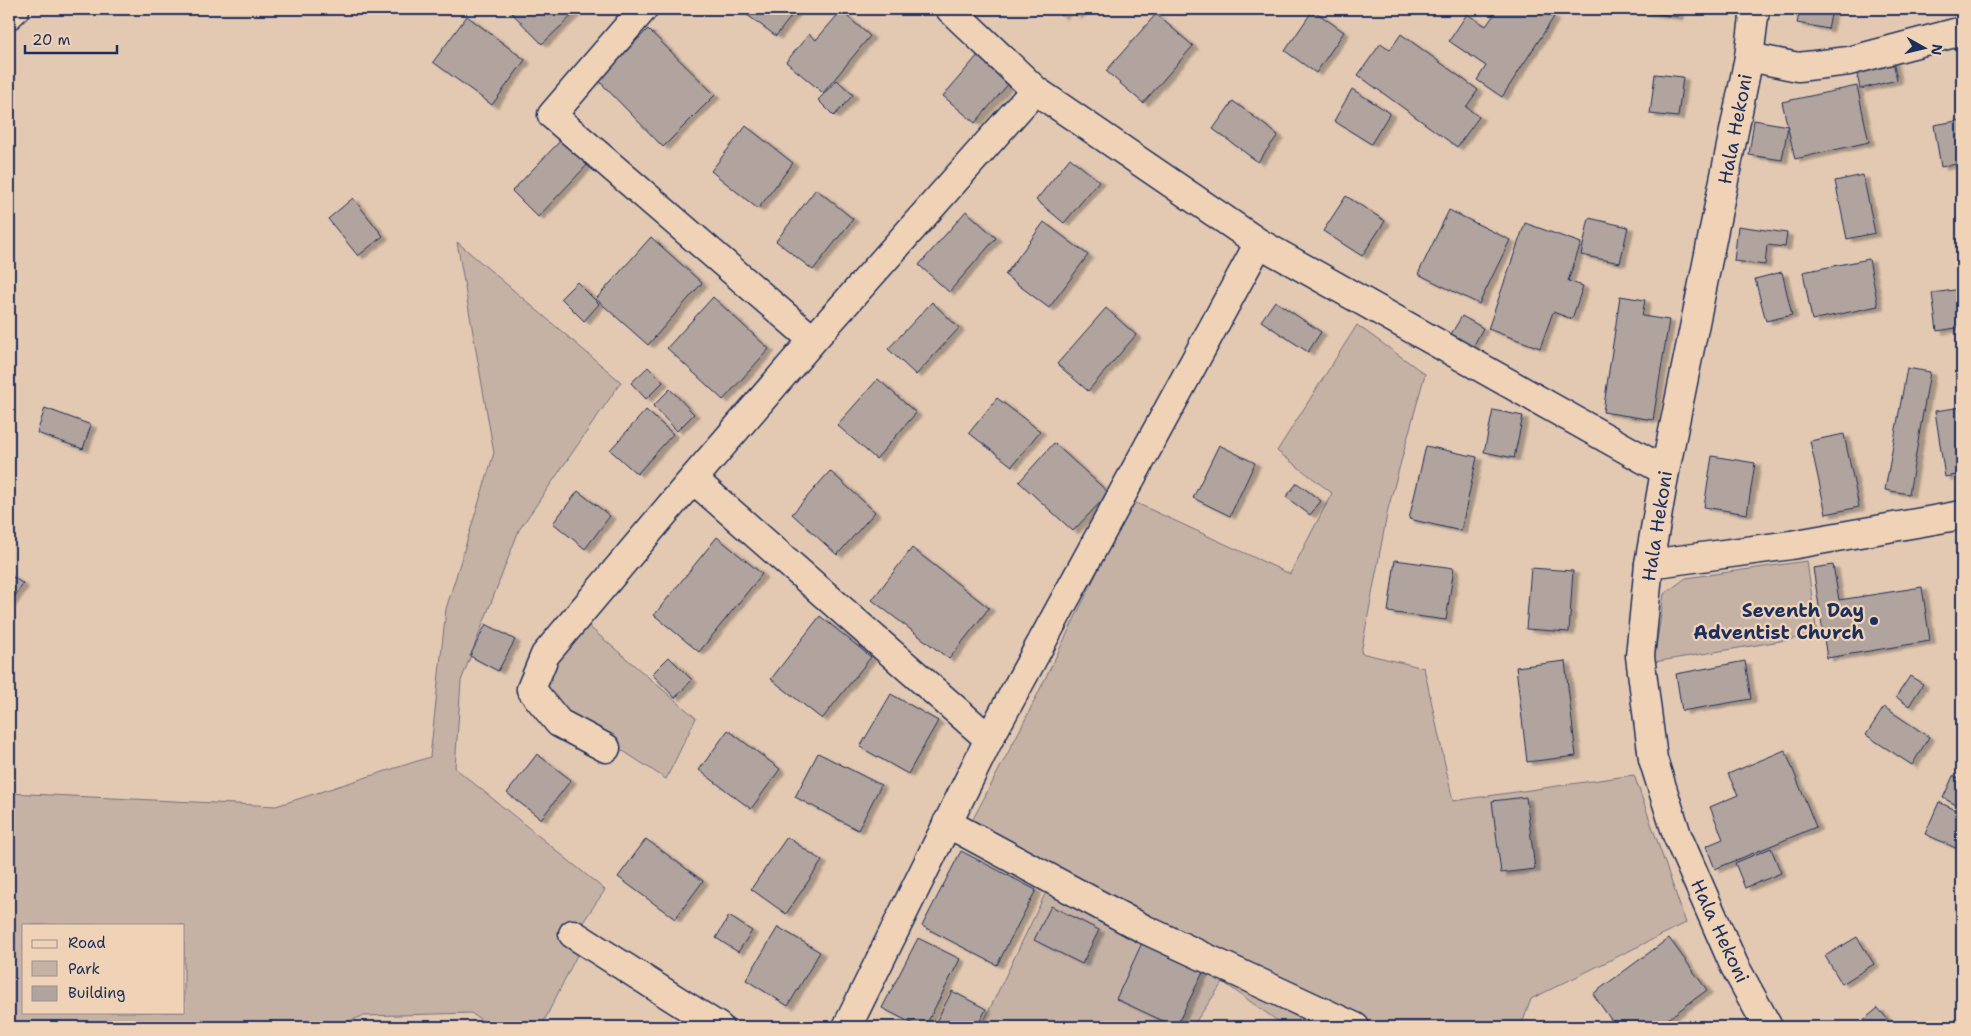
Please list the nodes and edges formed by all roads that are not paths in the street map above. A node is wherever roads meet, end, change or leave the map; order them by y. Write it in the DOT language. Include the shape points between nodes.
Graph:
graph roads {
  1 [pos="15,9"];
  2 [pos="643,9"];
  3 [pos="950,9"];
  4 [pos="1755,9"];
  5 [pos="9,15"];
  6 [pos="1962,31"];
  7 [pos="1749,57"];
  8 [pos="1035,90"];
  9 [pos="1259,243"];
  10 [pos="813,340"];
  11 [pos="1665,471"];
  12 [pos="694,479"];
  13 [pos="1962,516"];
  14 [pos="1649,564"];
  15 [pos="988,739"];
  16 [pos="606,748"];
  17 [pos="947,823"];
  18 [pos="573,934"];
  19 [pos="719,1027"];
  20 [pos="847,1027"];
  21 [pos="1356,1027"];
  22 [pos="1767,1027"];
  1 -- 5 [label="street"];
  2 -- 10 [label="street" via="552,115"];
  3 -- 8 [label="street"];
  4 -- 7 [label="street, Hala Hekoni"];
  6 -- 7 [label="street" via="1849,61 1798,67"];
  7 -- 11 [label="street, Hala Hekoni"];
  8 -- 9 [label="street"];
  8 -- 10 [label="street"];
  9 -- 11 [label="street"];
  9 -- 15 [label="street"];
  10 -- 12 [label="street"];
  11 -- 14 [label="street, Hala Hekoni"];
  12 -- 15 [label="street"];
  12 -- 16 [label="street" via="545,656 531,689 559,723"];
  13 -- 14 [label="street" via="1791,545"];
  14 -- 22 [label="street, Hala Hekoni" via="1640,656 1653,759 1677,836 1734,966"];
  15 -- 17 [label="street"];
  17 -- 20 [label="street"];
  17 -- 21 [label="street" via="1144,929"];
  18 -- 19 [label="street"];
}
